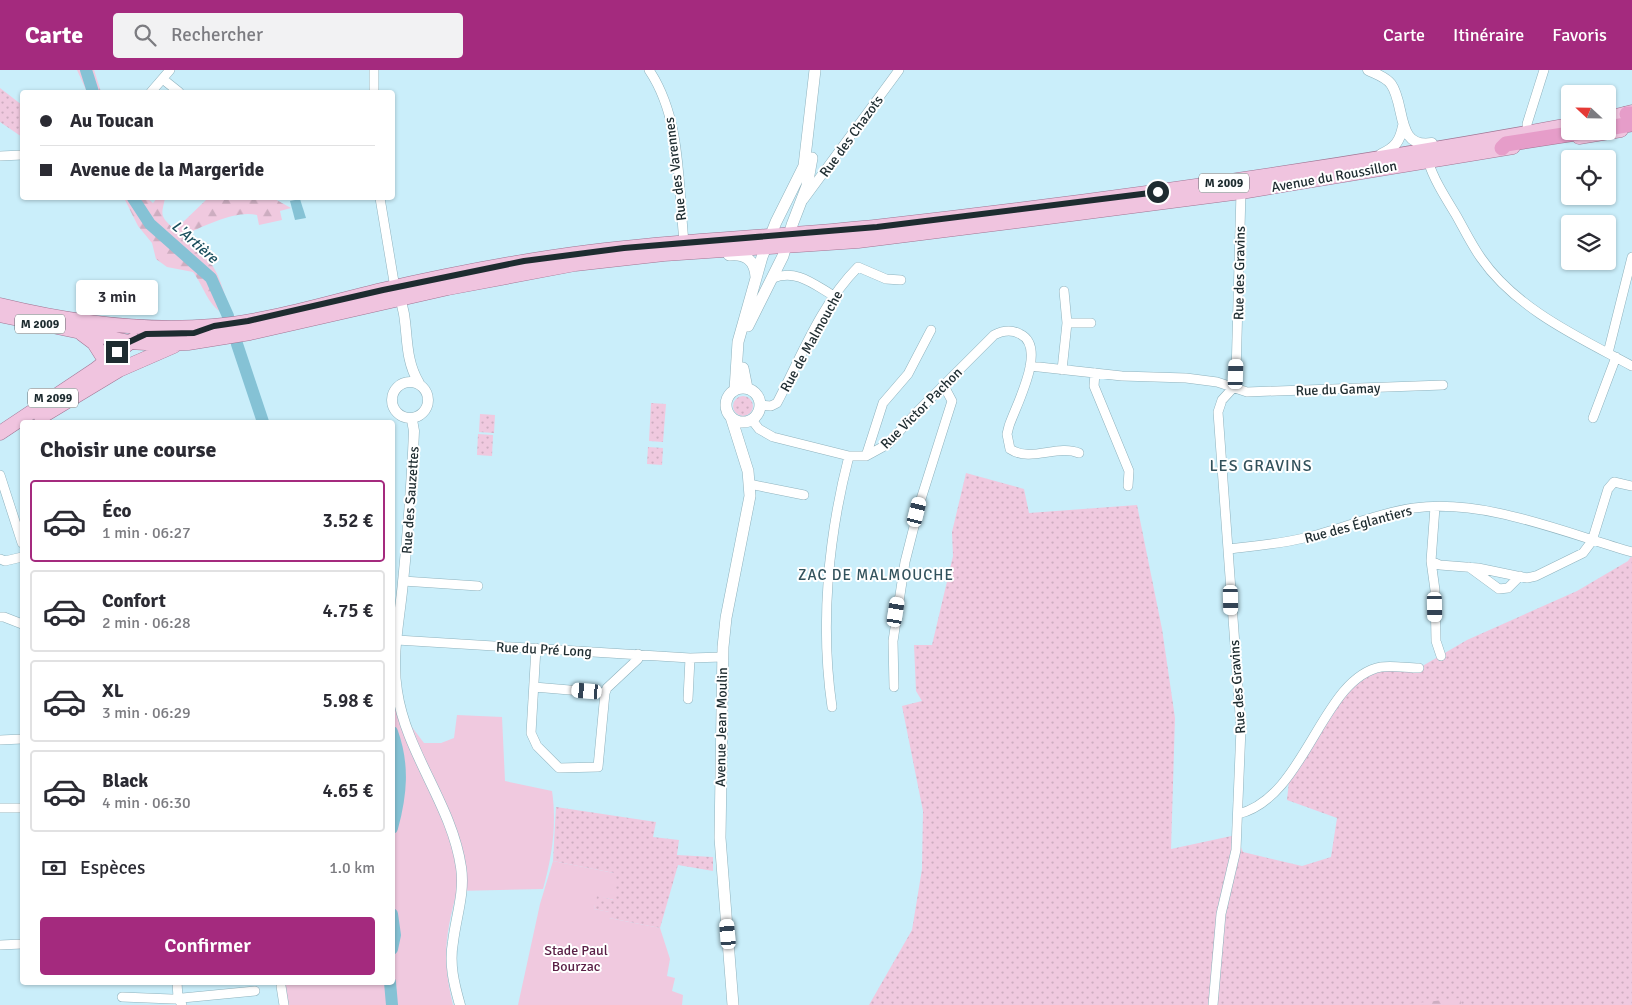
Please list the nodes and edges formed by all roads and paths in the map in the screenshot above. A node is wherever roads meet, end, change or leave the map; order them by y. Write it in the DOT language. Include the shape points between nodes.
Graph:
graph roads {
  1 [pos="170,70"];
  2 [pos="374,70"];
  3 [pos="649,70"];
  4 [pos="815,70"];
  5 [pos="822,70"];
  6 [pos="898,70"];
  7 [pos="1368,70"];
  8 [pos="1544,70"];
  9 [pos="164,80"];
  10 [pos="153,90"];
  11 [pos="176,90"];
  12 [pos="374,90"];
  13 [pos="1616,118"];
  14 [pos="1631,118"];
  15 [pos="1616,125"];
  16 [pos="1403,126"];
  17 [pos="1561,127"];
  18 [pos="1528,133"];
  19 [pos="1561,135"];
  20 [pos="1498,143"];
  21 [pos="20,155"];
  22 [pos="0,156"];
  23 [pos="1370,158"];
  24 [pos="1428,161"];
  25 [pos="807,185"];
  26 [pos="1241,192"];
  27 [pos="380,200"];
  28 [pos="802,201"];
  29 [pos="812,232"];
  30 [pos="788,240"];
  31 [pos="768,241"];
  32 [pos="684,242"];
  33 [pos="627,253"];
  34 [pos="729,253"];
  35 [pos="598,256"];
  36 [pos="1632,257"];
  37 [pos="772,278"];
  38 [pos="900,280"];
  39 [pos="756,282"];
  40 [pos="1064,291"];
  41 [pos="398,294"];
  42 [pos="834,296"];
  43 [pos="0,305"];
  44 [pos="0,316"];
  45 [pos="1067,323"];
  46 [pos="1090,323"];
  47 [pos="214,326"];
  48 [pos="119,327"];
  49 [pos="931,330"];
  50 [pos="80,332"];
  51 [pos="129,342"];
  52 [pos="176,344"];
  53 [pos="1612,355"];
  54 [pos="106,362"];
  55 [pos="1030,366"];
  56 [pos="1632,366"];
  57 [pos="410,367"];
  58 [pos="122,368"];
  59 [pos="1062,370"];
  60 [pos="1095,373"];
  61 [pos="405,381"];
  62 [pos="419,383"];
  63 [pos="1443,385"];
  64 [pos="944,386"];
  65 [pos="747,388"];
  66 [pos="1233,388"];
  67 [pos="735,390"];
  68 [pos="760,405"];
  69 [pos="730,416"];
  70 [pos="1593,418"];
  71 [pos="36,420"];
  72 [pos="412,420"];
  73 [pos="749,421"];
  74 [pos="20,430"];
  75 [pos="0,433"];
  76 [pos="0,443"];
  77 [pos="742,451"];
  78 [pos="1079,453"];
  79 [pos="849,456"];
  80 [pos="866,456"];
  81 [pos="0,475"];
  82 [pos="749,484"];
  83 [pos="1128,486"];
  84 [pos="1632,486"];
  85 [pos="804,495"];
  86 [pos="1435,507"];
  87 [pos="20,536"];
  88 [pos="1592,541"];
  89 [pos="1229,548"];
  90 [pos="1632,552"];
  91 [pos="20,557"];
  92 [pos="0,559"];
  93 [pos="1431,561"];
  94 [pos="1469,567"];
  95 [pos="1520,576"];
  96 [pos="403,581"];
  97 [pos="478,586"];
  98 [pos="0,618"];
  99 [pos="20,623"];
  100 [pos="397,640"];
  101 [pos="536,648"];
  102 [pos="638,654"];
  103 [pos="1441,656"];
  104 [pos="690,658"];
  105 [pos="723,658"];
  106 [pos="1419,668"];
  107 [pos="534,687"];
  108 [pos="894,687"];
  109 [pos="605,693"];
  110 [pos="688,698"];
  111 [pos="832,708"];
  112 [pos="20,739"];
  113 [pos="0,740"];
  114 [pos="0,808"];
  115 [pos="20,808"];
  116 [pos="1238,814"];
  117 [pos="20,944"];
  118 [pos="0,945"];
  119 [pos="177,985"];
  120 [pos="281,986"];
  121 [pos="256,991"];
  122 [pos="122,998"];
  123 [pos="180,1001"];
  124 [pos="284,1005"];
  125 [pos="460,1005"];
  126 [pos="733,1005"];
  127 [pos="1213,1005"];
  1 -- 9 [label="street"];
  2 -- 12 [label="street"];
  3 -- 32 [label="street, Rue des Varennes" via="666,101 672,127"];
  4 -- 25 [label="main road" via="806,158"];
  5 -- 25 [label="main road"];
  6 -- 25 [label="street, Rue des Chazots" via="824,174"];
  7 -- 16 [label="street" via="1392,85"];
  8 -- 18 [label="street"];
  9 -- 10 [label="street"];
  9 -- 11 [label="street"];
  13 -- 14 [label="main road"];
  14 -- 15 [label="highway"];
  14 -- 20 [label="main road, Avenue du Roussillon / M 2009"];
  16 -- 20 [label="street" via="1414,142 1422,145 1464,139"];
  16 -- 23 [label="street" via="1397,144"];
  17 -- 18 [label="main road, Avenue du Roussillon / M 2009"];
  18 -- 20 [label="main road, Avenue du Roussillon / M 2009"];
  19 -- 20 [label="highway"];
  20 -- 23 [label="main road, Avenue du Roussillon / M 2009"];
  20 -- 24 [label="main road, Avenue du Roussillon / M 2009"];
  21 -- 22 [label="street"];
  23 -- 29 [label="main road, Avenue du Roussillon / M 2009" via="1205,186 877,227"];
  24 -- 26 [label="main road, Avenue du Roussillon / M 2009"];
  24 -- 53 [label="street" via="1455,214 1494,274 1544,316"];
  25 -- 28 [label="main road"];
  25 -- 31 [label="main road"];
  26 -- 30 [label="main road, Avenue du Roussillon / M 2009" via="858,241"];
  26 -- 66 [label="street, Rue des Gravins"];
  27 -- 41 [label="street"];
  28 -- 29 [label="main road" via="801,221"];
  28 -- 30 [label="main road"];
  29 -- 30 [label="main road, Avenue du Roussillon / M 2009"];
  30 -- 31 [label="main road, Avenue du Roussillon / M 2009"];
  30 -- 37 [label="main road"];
  31 -- 32 [label="main road, Avenue du Roussillon / M 2009"];
  31 -- 34 [label="main road, Avenue du Roussillon / M 2009"];
  31 -- 39 [label="main road"];
  32 -- 33 [label="main road, Avenue du Roussillon / M 2009"];
  33 -- 34 [label="main road, Avenue du Roussillon / M 2009"];
  33 -- 35 [label="main road, Avenue du Roussillon / M 2009"];
  34 -- 35 [label="main road" via="624,263"];
  34 -- 39 [label="main road" via="753,262"];
  35 -- 41 [label="main road, Avenue du Roussillon / M 2009" via="524,261"];
  36 -- 53 [label="street"];
  37 -- 42 [label="street" via="794,274"];
  37 -- 65 [label="main road" via="744,337 744,380"];
  38 -- 42 [label="street, Rue de Malmouche" via="886,279 858,267"];
  39 -- 67 [label="main road" via="738,342"];
  40 -- 45 [label="street"];
  41 -- 47 [label="main road, Avenue du Roussillon / M 2009"];
  41 -- 52 [label="main road, Avenue du Roussillon / M 2009" via="250,333"];
  41 -- 57 [label="street"];
  42 -- 68 [label="street, Rue de Malmouche" via="777,402 772,406"];
  43 -- 48 [label="main road, M 2009"];
  44 -- 50 [label="main road, M 2009"];
  45 -- 46 [label="street"];
  45 -- 59 [label="street"];
  47 -- 48 [label="main road, M 2009"];
  47 -- 51 [label="main road, M 2099" via="194,333 146,334"];
  48 -- 51 [label="main road"];
  49 -- 80 [label="street" via="908,374 883,403"];
  50 -- 51 [label="main road, M 2009"];
  50 -- 54 [label="main road" via="97,346"];
  51 -- 52 [label="main road, M 2009"];
  51 -- 54 [label="main road, M 2099"];
  51 -- 58 [label="main road" via="131,350"];
  52 -- 58 [label="main road, M 2099" via="170,350"];
  53 -- 56 [label="street"];
  53 -- 70 [label="street"];
  54 -- 58 [label="main road"];
  54 -- 75 [label="main road, M 2099"];
  55 -- 59 [label="street, Rue du Gamay"];
  55 -- 64 [label="street, Rue Victor Pachon" via="1032,351 1029,341 1019,333 1001,332"];
  55 -- 78 [label="street" via="1007,434 1010,449 1021,454 1069,449"];
  57 -- 61 [label="street"];
  57 -- 62 [label="street"];
  58 -- 71 [label="main road, M 2099"];
  59 -- 60 [label="street, Rue du Gamay"];
  60 -- 66 [label="street, Rue du Gamay" via="1186,378"];
  60 -- 83 [label="street" via="1094,386 1129,471"];
  61 -- 62 [label="street"];
  61 -- 72 [label="street" via="395,390 394,404 398,414"];
  62 -- 72 [label="street" via="425,390 428,403 425,412"];
  63 -- 66 [label="street, Rue du Gamay" via="1247,392"];
  64 -- 80 [label="street, Rue Victor Pachon" via="888,444"];
  64 -- 108 [label="street" via="952,401 920,499 905,562 892,641"];
  65 -- 67 [label="main road"];
  65 -- 68 [label="main road" via="757,394"];
  66 -- 89 [label="street, Rue des Gravins" via="1222,400 1218,412"];
  67 -- 69 [label="main road" via="727,402"];
  68 -- 73 [label="main road" via="758,413"];
  69 -- 73 [label="main road" via="736,421"];
  69 -- 77 [label="main road, Avenue Jean Moulin"];
  72 -- 96 [label="street, Rue des Sauzettes" via="414,441"];
  73 -- 77 [label="main road, Avenue Jean Moulin" via="742,435"];
  73 -- 79 [label="street, Rue Victor Pachon" via="765,434"];
  74 -- 76 [label="main road"];
  77 -- 82 [label="main road, Avenue Jean Moulin"];
  79 -- 80 [label="street, Rue Victor Pachon"];
  79 -- 111 [label="street" via="840,493 828,593 827,656"];
  81 -- 87 [label="street"];
  82 -- 85 [label="street"];
  82 -- 105 [label="main road, Avenue Jean Moulin" via="748,510 726,618"];
  84 -- 88 [label="street" via="1614,482 1608,489"];
  86 -- 88 [label="street, Rue des Églantiers" via="1481,511 1519,519"];
  86 -- 89 [label="street, Rue des Églantiers" via="1413,508 1283,543"];
  86 -- 93 [label="street"];
  88 -- 90 [label="street, Rue des Églantiers"];
  88 -- 95 [label="street" via="1583,553 1572,560 1554,565 1532,578"];
  89 -- 116 [label="street, Rue des Gravins" via="1241,728"];
  91 -- 92 [label="street"];
  93 -- 94 [label="street" via="1440,566"];
  93 -- 103 [label="street" via="1436,641"];
  94 -- 95 [label="street"];
  94 -- 95 [label="street" via="1499,590 1508,588"];
  96 -- 97 [label="street"];
  96 -- 100 [label="street, Rue des Sauzettes"];
  98 -- 99 [label="street"];
  100 -- 101 [label="street, Rue du Pré Long"];
  100 -- 125 [label="street, Rue des Sauzettes" via="396,682 402,714 456,845 462,868 462,892 452,943 452,970"];
  101 -- 102 [label="street, Rue du Pré Long"];
  101 -- 107 [label="street"];
  102 -- 104 [label="street, Rue du Pré Long"];
  102 -- 109 [label="street" via="638,659"];
  104 -- 105 [label="street, Rue du Pré Long"];
  104 -- 110 [label="street"];
  105 -- 126 [label="main road, Avenue Jean Moulin" via="720,838"];
  106 -- 116 [label="street" via="1381,667 1354,682 1334,706 1298,764 1250,811"];
  107 -- 109 [label="street"];
  107 -- 109 [label="street" via="531,733 552,764 559,768 598,768"];
  112 -- 113 [label="street"];
  114 -- 115 [label="street"];
  116 -- 127 [label="street, Rue des Gravins" via="1236,850 1221,914"];
  117 -- 118 [label="street"];
  119 -- 123 [label="street"];
  120 -- 124 [label="street"];
  121 -- 123 [label="street"];
  122 -- 123 [label="street"];
}
